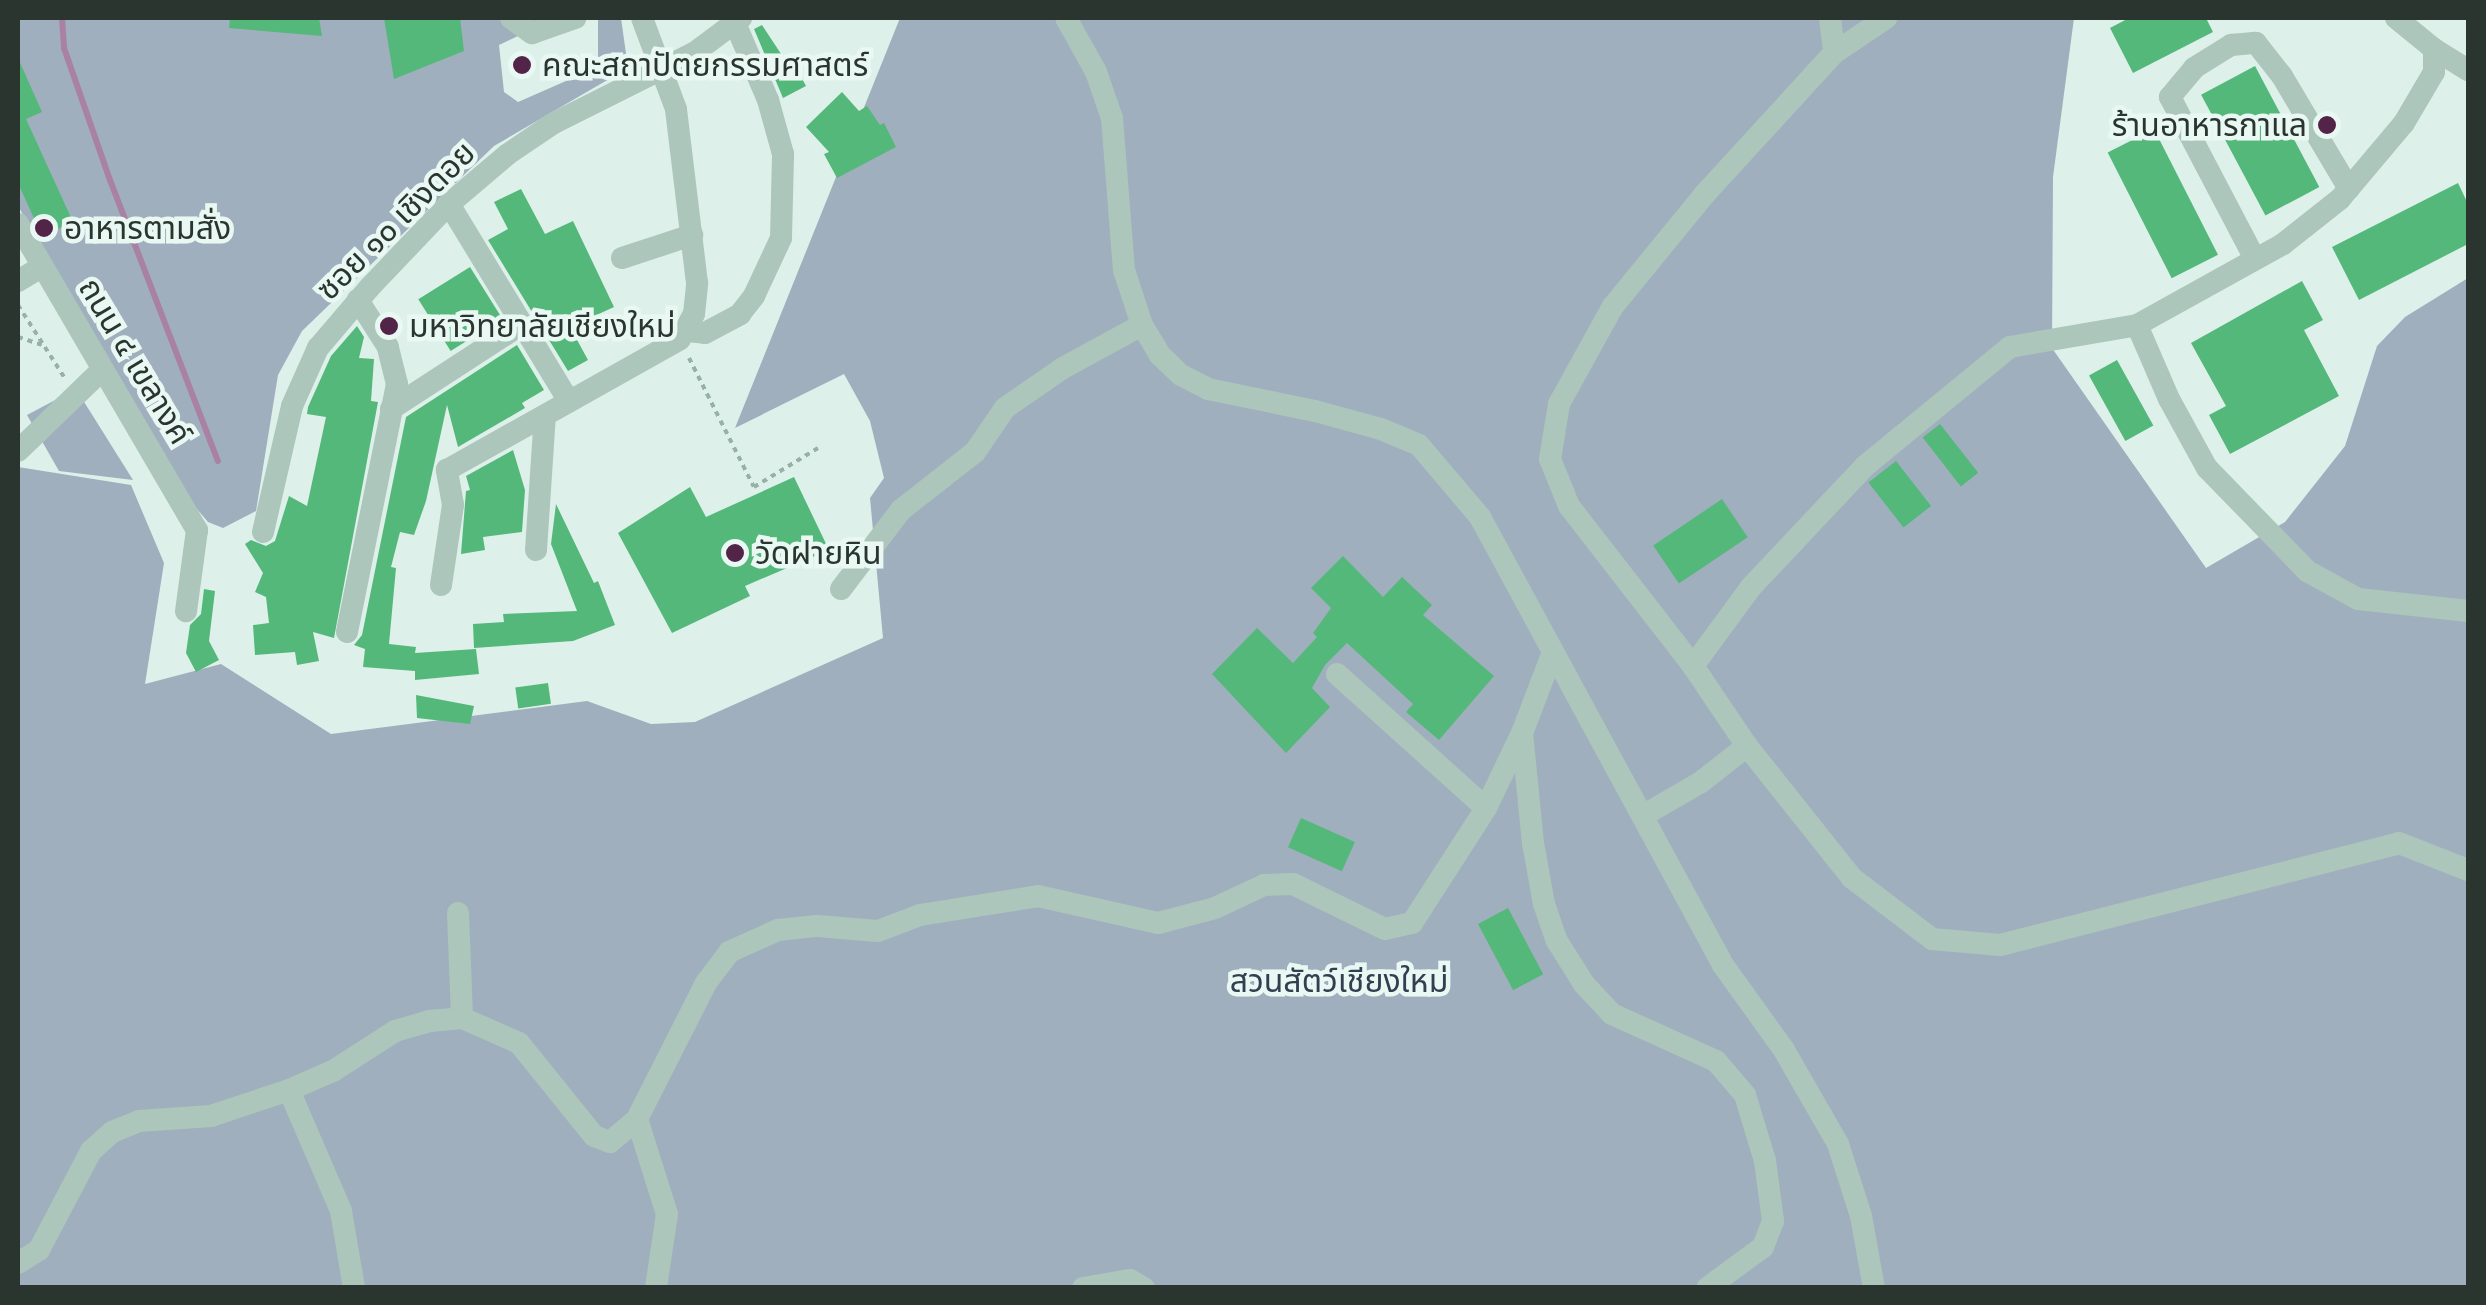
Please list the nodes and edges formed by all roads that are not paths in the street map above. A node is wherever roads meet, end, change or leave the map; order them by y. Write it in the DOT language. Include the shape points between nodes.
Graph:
graph roads {
  1 [pos="511,18"];
  2 [pos="574,18"];
  3 [pos="642,18"];
  4 [pos="1066,18"];
  5 [pos="1830,18"];
  6 [pos="1886,18"];
  7 [pos="2396,18"];
  8 [pos="738,20"];
  9 [pos="2434,49"];
  10 [pos="1834,53"];
  11 [pos="661,69"];
  12 [pos="2468,70"];
  13 [pos="2348,189"];
  14 [pos="449,204"];
  15 [pos="18,224"];
  16 [pos="692,236"];
  17 [pos="622,258"];
  18 [pos="2255,259"];
  19 [pos="42,267"];
  20 [pos="18,281"];
  21 [pos="358,300"];
  22 [pos="522,324"];
  23 [pos="2137,325"];
  24 [pos="1142,326"];
  25 [pos="684,335"];
  26 [pos="102,370"];
  27 [pos="568,400"];
  28 [pos="390,408"];
  29 [pos="546,415"];
  30 [pos="18,451"];
  31 [pos="263,532"];
  32 [pos="536,550"];
  33 [pos="441,585"];
  34 [pos="840,589"];
  35 [pos="186,611"];
  36 [pos="2468,611"];
  37 [pos="348,632"];
  38 [pos="1553,652"];
  39 [pos="1693,666"];
  40 [pos="1336,674"];
  41 [pos="1522,734"];
  42 [pos="1747,746"];
  43 [pos="1486,808"];
  44 [pos="1644,815"];
  45 [pos="2468,870"];
  46 [pos="458,914"];
  47 [pos="462,1018"];
  48 [pos="288,1090"];
  49 [pos="638,1118"];
  50 [pos="18,1263"];
  51 [pos="354,1288"];
  52 [pos="656,1288"];
  53 [pos="1083,1288"];
  54 [pos="1144,1288"];
  55 [pos="1707,1288"];
  56 [pos="1874,1288"];
  1 -- 2 [label="street" via="532,32"];
  3 -- 11 [label="street"];
  4 -- 24 [label="street" via="1112,118 1122,256"];
  5 -- 10 [label="street"];
  6 -- 10 [label="street"];
  7 -- 9 [label="street"];
  8 -- 11 [label="street, ซอย ๑๐ เชิงดอย"];
  8 -- 25 [label="street" via="783,154 781,238 740,314 705,333"];
  9 -- 12 [label="street"];
  9 -- 13 [label="street" via="2434,72 2404,123"];
  10 -- 39 [label="street" via="1613,306 1559,404 1550,459 1569,506"];
  11 -- 14 [label="street, ซอย ๑๐ เชิงดอย" via="532,136"];
  11 -- 16 [label="street" via="676,109"];
  13 -- 18 [label="street" via="2312,224"];
  13 -- 18 [label="street" via="2256,43 2231,45 2194,68 2170,97"];
  14 -- 21 [label="street, ซอย ๑๐ เชิงดอย"];
  14 -- 22 [label="street"];
  15 -- 19 [label="street, ถนน ๔ เขลางค์"];
  16 -- 17 [label="street"];
  16 -- 25 [label="street" via="696,283"];
  18 -- 23 [label="street"];
  19 -- 20 [label="street"];
  19 -- 26 [label="street, ถนน ๔ เขลางค์"];
  21 -- 28 [label="street" via="394,365"];
  21 -- 31 [label="street, ซอย ๑๐ เชิงดอย" via="318,348 292,406"];
  22 -- 27 [label="street"];
  22 -- 28 [label="street"];
  23 -- 36 [label="street" via="2168,399 2208,468 2307,572 2358,599"];
  23 -- 39 [label="street" via="2010,347 1866,466 1751,587"];
  24 -- 34 [label="street" via="1005,408 975,452 901,510"];
  24 -- 38 [label="street" via="1160,355 1208,389 1315,410 1420,445 1480,516"];
  25 -- 27 [label="street"];
  26 -- 30 [label="street"];
  26 -- 35 [label="street, ถนน ๔ เขลางค์" via="197,530"];
  27 -- 29 [label="street"];
  28 -- 37 [label="street"];
  29 -- 32 [label="street"];
  29 -- 33 [label="street" via="448,470 453,506"];
  38 -- 41 [label="street"];
  38 -- 44 [label="street"];
  39 -- 42 [label="street"];
  40 -- 43 [label="street"];
  41 -- 43 [label="street"];
  41 -- 55 [label="street" via="1533,843 1556,941 1612,1014 1716,1061 1745,1096 1765,1162 1773,1221 1763,1247"];
  42 -- 44 [label="street"];
  42 -- 45 [label="street" via="1852,878 1932,938 2000,945 2399,843"];
  43 -- 49 [label="street" via="1412,922 1384,929 1294,884 1264,884 1216,908 1158,923 1038,896 920,915 878,931 778,930 729,952 717,967"];
  44 -- 56 [label="street" via="1723,965 1784,1050 1838,1144 1862,1216"];
  46 -- 47 [label="street"];
  47 -- 48 [label="street" via="395,1031 333,1072"];
  47 -- 49 [label="street" via="519,1042 594,1136 610,1142"];
  48 -- 50 [label="street" via="211,1116 139,1121 112,1132 92,1152 39,1250"];
  48 -- 51 [label="street" via="342,1211"];
  49 -- 52 [label="street" via="667,1214"];
  53 -- 54 [label="street" via="1130,1280"];
}
